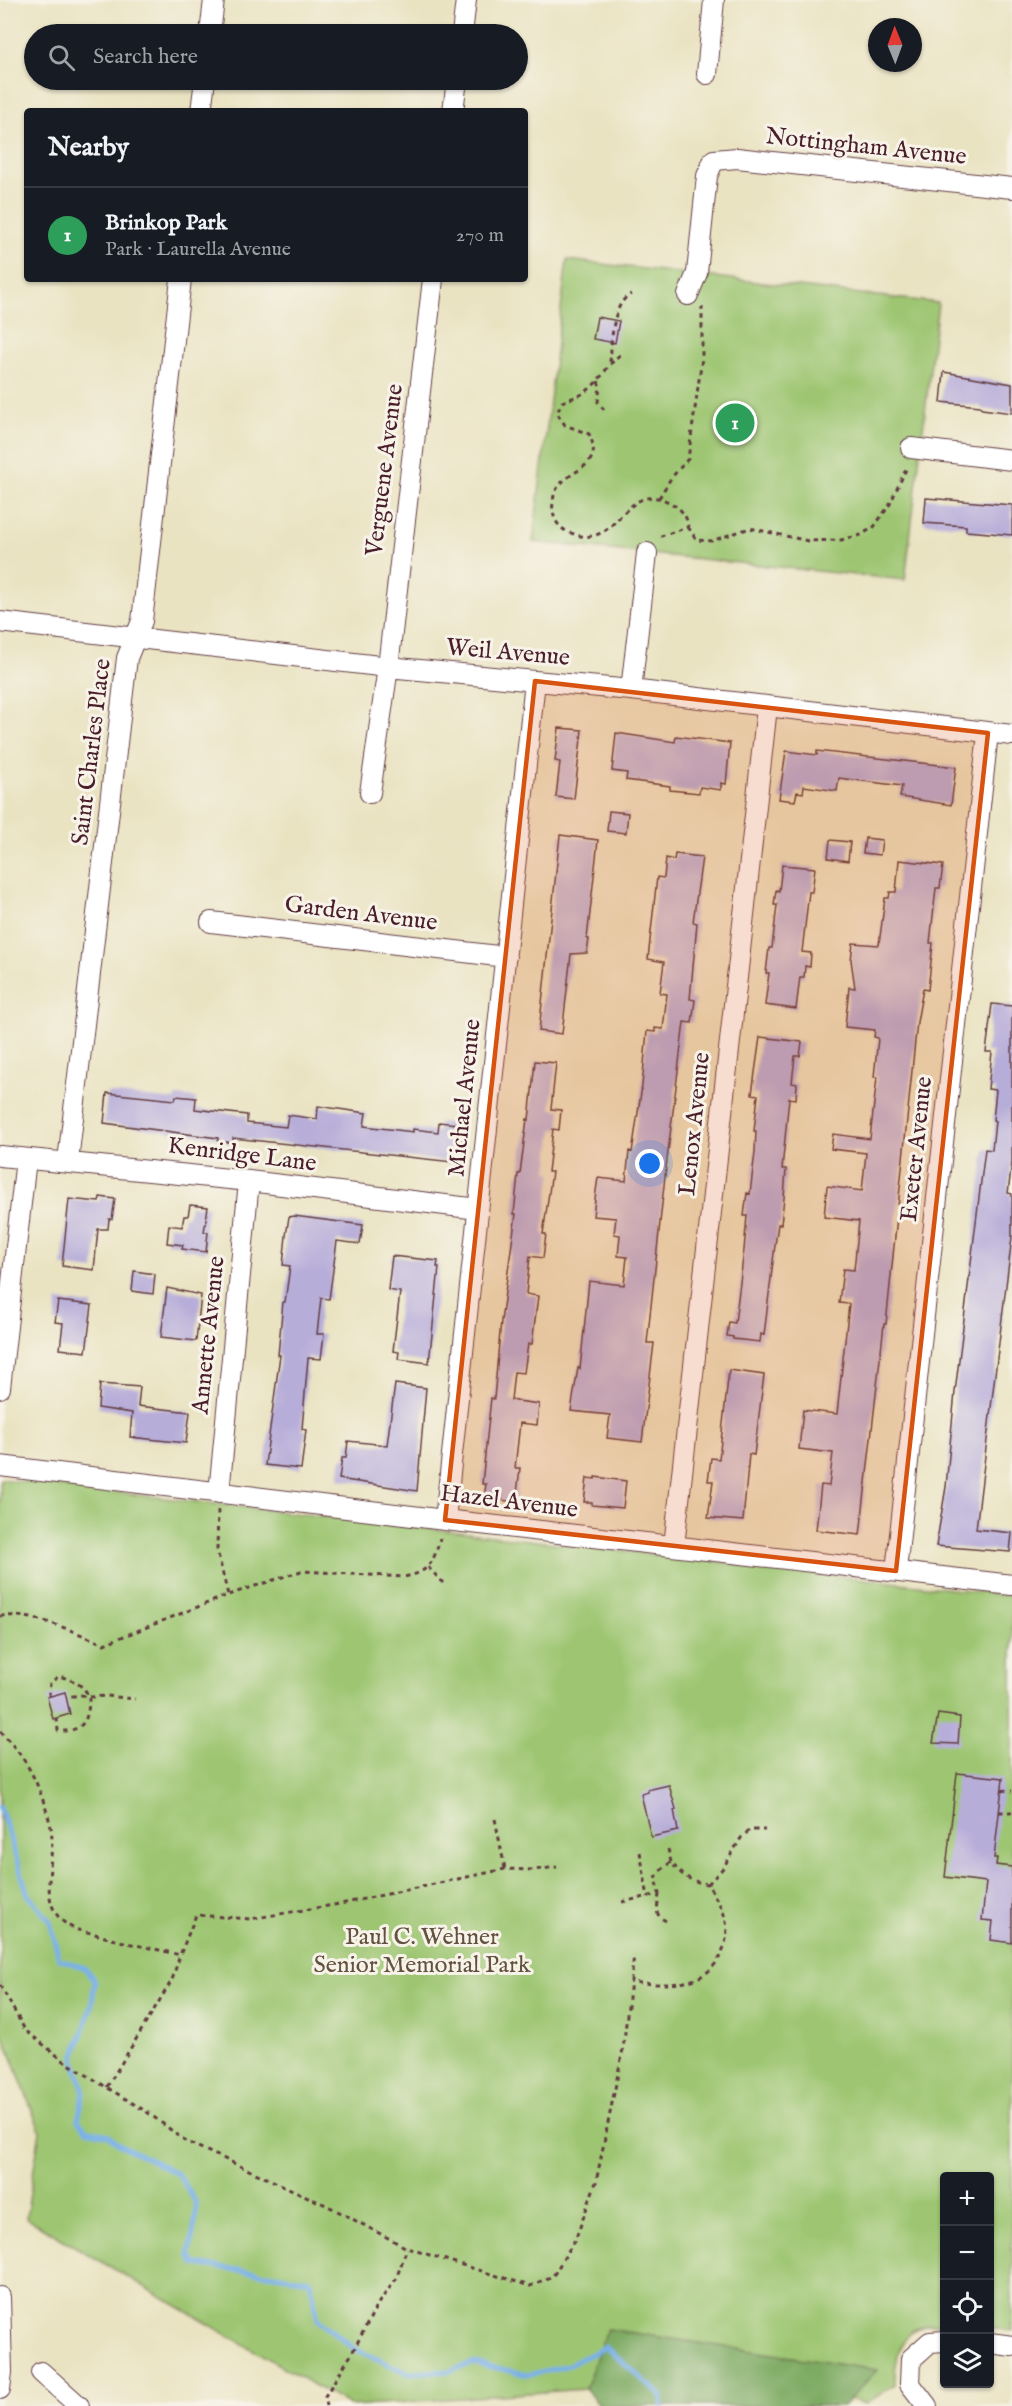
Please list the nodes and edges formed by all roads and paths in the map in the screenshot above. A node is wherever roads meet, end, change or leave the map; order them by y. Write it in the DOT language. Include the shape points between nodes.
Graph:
graph roads {
  1 [pos="214,0"];
  2 [pos="466,0"];
  3 [pos="714,0"];
  4 [pos="211,24"];
  5 [pos="463,24"];
  6 [pos="707,74"];
  7 [pos="204,90"];
  8 [pos="456,90"];
  9 [pos="201,108"];
  10 [pos="453,108"];
  11 [pos="1012,188"];
  12 [pos="181,282"];
  13 [pos="433,282"];
  14 [pos="631,294"];
  15 [pos="688,295"];
  16 [pos="620,355"];
  17 [pos="610,362"];
  18 [pos="598,381"];
  19 [pos="606,412"];
  20 [pos="911,448"];
  21 [pos="1012,460"];
  22 [pos="659,498"];
  23 [pos="688,527"];
  24 [pos="647,553"];
  25 [pos="0,622"];
  26 [pos="135,639"];
  27 [pos="388,667"];
  28 [pos="535,681"];
  29 [pos="631,690"];
  30 [pos="767,707"];
  31 [pos="988,732"];
  32 [pos="1012,735"];
  33 [pos="370,793"];
  34 [pos="211,922"];
  35 [pos="506,957"];
  36 [pos="0,1156"];
  37 [pos="26,1159"];
  38 [pos="68,1161"];
  39 [pos="249,1181"];
  40 [pos="478,1209"];
  41 [pos="0,1388"];
  42 [pos="0,1466"];
  43 [pos="219,1493"];
  44 [pos="445,1520"];
  45 [pos="674,1546"];
  46 [pos="428,1567"];
  47 [pos="896,1571"];
  48 [pos="443,1583"];
  49 [pos="1012,1585"];
  50 [pos="228,1595"];
  51 [pos="0,1616"];
  52 [pos="50,1696"];
  53 [pos="66,1697"];
  54 [pos="89,1697"];
  55 [pos="135,1699"];
  56 [pos="57,1718"];
  57 [pos="0,1731"];
  58 [pos="4,1735"];
  59 [pos="0,1738"];
  60 [pos="1002,1790"];
  61 [pos="1012,1791"];
  62 [pos="999,1812"];
  63 [pos="1012,1812"];
  64 [pos="495,1819"];
  65 [pos="765,1830"];
  66 [pos="668,1849"];
  67 [pos="640,1852"];
  68 [pos="671,1862"];
  69 [pos="557,1867"];
  70 [pos="505,1869"];
  71 [pos="708,1884"];
  72 [pos="659,1894"];
  73 [pos="648,1897"];
  74 [pos="622,1902"];
  75 [pos="666,1921"];
  76 [pos="180,1955"];
  77 [pos="634,1955"];
  78 [pos="630,1982"];
  79 [pos="0,1985"];
  80 [pos="107,2088"];
  81 [pos="407,2248"];
  82 [pos="0,2297"];
  83 [pos="937,2341"];
  84 [pos="994,2344"];
  85 [pos="1012,2346"];
  86 [pos="41,2372"];
  87 [pos="0,2389"];
  88 [pos="79,2406"];
  89 [pos="327,2406"];
  90 [pos="927,2406"];
  1 -- 4 [label="street"];
  2 -- 5 [label="street"];
  3 -- 6 [label="street"];
  7 -- 9 [label="street"];
  8 -- 10 [label="street"];
  11 -- 15 [label="street, Nottingham Avenue" via="737,158 714,160 708,176 697,273"];
  12 -- 26 [label="street, Saint Charles Place" via="142,621"];
  13 -- 27 [label="street, Verguene Avenue"];
  14 -- 17 [label="path" via="624,297 617,313"];
  15 -- 22 [label="path" via="701,299 703,318 702,358 688,459"];
  16 -- 17 [label="path"];
  17 -- 18 [label="path"];
  18 -- 19 [label="path" via="598,402"];
  18 -- 22 [label="path" via="586,392 562,402 557,413 565,425 589,434 594,444 587,466 559,482 553,494 556,521 565,531 580,537 600,534 629,506 643,498"];
  20 -- 21 [label="street"];
  20 -- 23 [label="path" via="890,504 874,526 861,535 808,541 750,528 711,542 697,540"];
  22 -- 23 [label="path" via="682,511"];
  23 -- 24 [label="path" via="649,540"];
  24 -- 29 [label="street"];
  25 -- 26 [label="street, Weil Avenue"];
  26 -- 27 [label="street, Weil Avenue"];
  26 -- 38 [label="street, Saint Charles Place" via="127,658"];
  27 -- 28 [label="street, Weil Avenue"];
  27 -- 33 [label="street, Verguene Avenue"];
  28 -- 29 [label="street, Weil Avenue"];
  28 -- 35 [label="street, Michael Avenue"];
  29 -- 30 [label="street, Weil Avenue"];
  30 -- 31 [label="street, Weil Avenue"];
  30 -- 45 [label="street, Lenox Avenue"];
  31 -- 32 [label="street, Weil Avenue"];
  31 -- 47 [label="street, Exeter Avenue"];
  34 -- 35 [label="street, Garden Avenue"];
  35 -- 40 [label="street, Michael Avenue"];
  36 -- 37 [label="street, Kenridge Lane"];
  37 -- 38 [label="street, Kenridge Lane"];
  37 -- 41 [label="street"];
  38 -- 39 [label="street, Kenridge Lane"];
  39 -- 40 [label="street, Kenridge Lane"];
  39 -- 43 [label="street, Annette Avenue"];
  40 -- 44 [label="street, Michael Avenue"];
  42 -- 43 [label="street, Hazel Avenue"];
  43 -- 44 [label="street, Hazel Avenue"];
  43 -- 50 [label="path" via="217,1550"];
  44 -- 45 [label="street, Hazel Avenue"];
  44 -- 46 [label="path" via="437,1553"];
  45 -- 47 [label="street, Hazel Avenue"];
  46 -- 48 [label="path"];
  46 -- 50 [label="path" via="403,1577 301,1571"];
  47 -- 49 [label="street, Hazel Avenue"];
  50 -- 51 [label="path" via="105,1644 36,1620"];
  52 -- 54 [label="path" via="50,1683 59,1676 85,1688"];
  53 -- 54 [label="path"];
  54 -- 55 [label="path"];
  54 -- 56 [label="path" via="89,1712 79,1727 58,1731"];
  57 -- 58 [label="path"];
  58 -- 59 [label="path"];
  58 -- 76 [label="path" via="33,1772 51,1825 48,1889 56,1914 72,1928"];
  60 -- 61 [label="path"];
  62 -- 63 [label="path"];
  64 -- 70 [label="path"];
  65 -- 71 [label="path" via="750,1830 741,1838"];
  66 -- 68 [label="path"];
  67 -- 73 [label="path"];
  68 -- 71 [label="path" via="690,1881"];
  68 -- 72 [label="path" via="655,1879"];
  69 -- 70 [label="path"];
  70 -- 76 [label="path" via="250,1919 196,1915"];
  71 -- 78 [label="path" via="727,1923 726,1944 717,1963 707,1973 677,1985"];
  72 -- 73 [label="path"];
  72 -- 75 [label="path" via="657,1911"];
  73 -- 74 [label="path"];
  76 -- 80 [label="path" via="172,1980"];
  77 -- 78 [label="path"];
  78 -- 81 [label="path" via="623,2049 597,2182 576,2238 553,2276 530,2286"];
  79 -- 80 [label="path" via="25,2030"];
  80 -- 81 [label="path" via="187,2142 328,2206"];
  81 -- 89 [label="path" via="396,2279 325,2396"];
  82 -- 87 [label="street"];
  83 -- 90 [label="street" via="911,2359 910,2384"];
  84 -- 85 [label="street"];
  86 -- 88 [label="street"];
}
